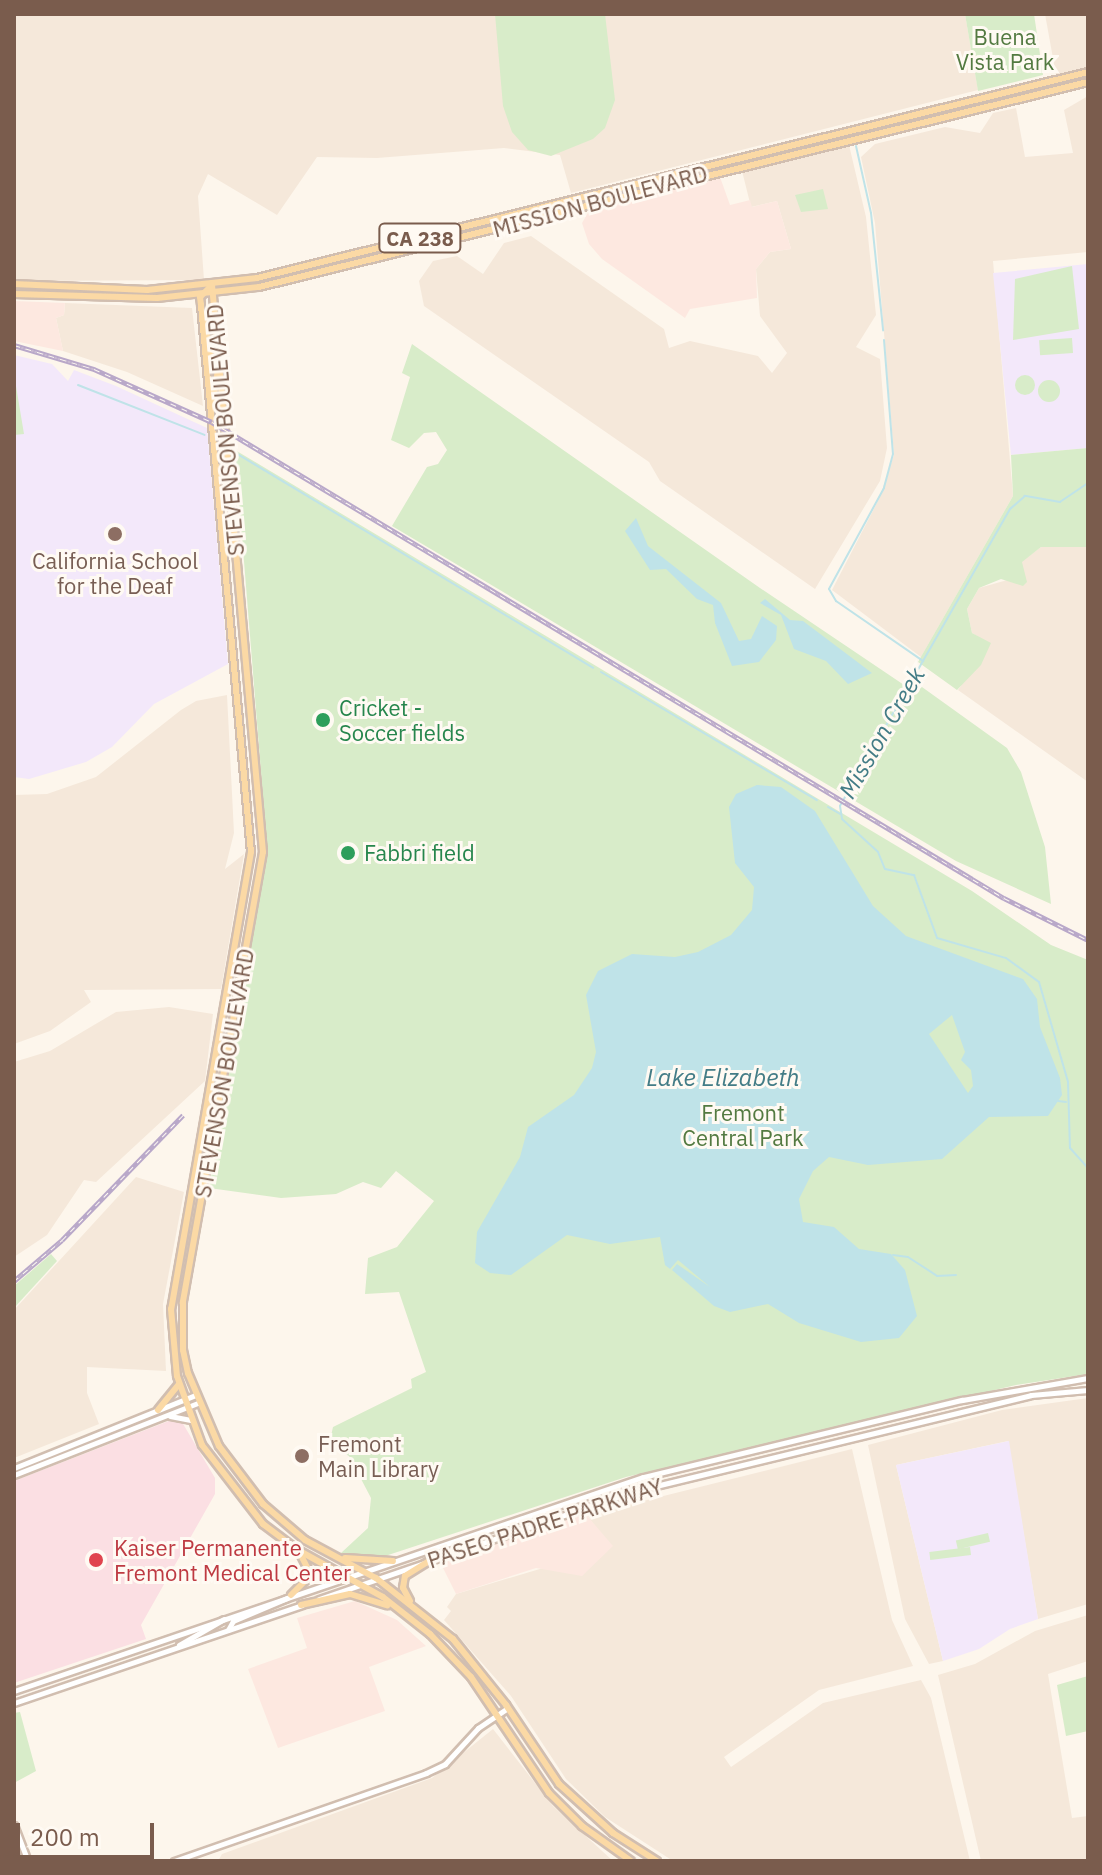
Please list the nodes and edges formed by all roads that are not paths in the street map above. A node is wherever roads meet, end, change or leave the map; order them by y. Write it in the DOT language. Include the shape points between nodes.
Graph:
graph roads {
  1 [pos="1088,72"];
  2 [pos="1088,82"];
  3 [pos="14,284"];
  4 [pos="212,285"];
  5 [pos="14,294"];
  6 [pos="213,296"];
  7 [pos="200,297"];
  8 [pos="201,312"];
  9 [pos="219,364"];
  10 [pos="211,415"];
  11 [pos="1088,1378"];
  12 [pos="179,1384"];
  13 [pos="1088,1390"];
  14 [pos="196,1395"];
  15 [pos="184,1399"];
  16 [pos="198,1403"];
  17 [pos="187,1407"];
  18 [pos="158,1410"];
  19 [pos="165,1416"];
  20 [pos="191,1420"];
  21 [pos="14,1468"];
  22 [pos="14,1475"];
  23 [pos="296,1549"];
  24 [pos="334,1555"];
  25 [pos="436,1557"];
  26 [pos="393,1561"];
  27 [pos="362,1570"];
  28 [pos="347,1576"];
  29 [pos="376,1578"];
  30 [pos="361,1583"];
  31 [pos="291,1595"];
  32 [pos="411,1604"];
  33 [pos="301,1605"];
  34 [pos="405,1614"];
  35 [pos="224,1618"];
  36 [pos="228,1630"];
  37 [pos="178,1647"];
  38 [pos="14,1691"];
  39 [pos="14,1703"];
  40 [pos="508,1708"];
  41 [pos="497,1715"];
  42 [pos="14,1825"];
  43 [pos="14,1848"];
  44 [pos="19,1861"];
  45 [pos="28,1861"];
  46 [pos="174,1861"];
  47 [pos="631,1861"];
  48 [pos="657,1861"];
  1 -- 4 [label="main road, MISSION BOULEVARD / CA 238" via="301,269"];
  2 -- 6 [label="main road, MISSION BOULEVARD / CA 238"];
  3 -- 4 [label="main road, MISSION BOULEVARD / CA 238" via="147,290"];
  4 -- 6 [label="main road, STEVENSON BOULEVARD"];
  4 -- 7 [label="main road, STEVENSON BOULEVARD"];
  5 -- 7 [label="main road, MISSION BOULEVARD / CA 238"];
  6 -- 7 [label="main road, MISSION BOULEVARD / CA 238"];
  6 -- 9 [label="main road, STEVENSON BOULEVARD"];
  7 -- 8 [label="main road, STEVENSON BOULEVARD"];
  8 -- 9 [label="main road" via="211,357"];
  8 -- 10 [label="main road, STEVENSON BOULEVARD"];
  9 -- 10 [label="main road"];
  9 -- 14 [label="main road, STEVENSON BOULEVARD" via="263,852 183,1303 183,1350"];
  10 -- 12 [label="main road, STEVENSON BOULEVARD" via="251,852 171,1309 171,1352"];
  11 -- 26 [label="main road, PASEO PADRE PARKWAY" via="962,1400 643,1477"];
  12 -- 15 [label="main road, STEVENSON BOULEVARD"];
  12 -- 18 [label="main road"];
  13 -- 25 [label="main road, PASEO PADRE PARKWAY" via="1019,1398 635,1491"];
  14 -- 15 [label="main road"];
  14 -- 16 [label="main road, STEVENSON BOULEVARD"];
  15 -- 17 [label="main road, STEVENSON BOULEVARD"];
  15 -- 18 [label="main road"];
  16 -- 17 [label="main road"];
  16 -- 24 [label="main road, STEVENSON BOULEVARD" via="219,1446 263,1504 305,1540"];
  17 -- 19 [label="main road"];
  17 -- 20 [label="main road, STEVENSON BOULEVARD"];
  18 -- 21 [label="main road"];
  19 -- 20 [label="main road"];
  19 -- 22 [label="main road"];
  20 -- 23 [label="main road, STEVENSON BOULEVARD" via="209,1456 246,1504"];
  23 -- 28 [label="main road, STEVENSON BOULEVARD"];
  23 -- 31 [label="main road" via="311,1575"];
  24 -- 26 [label="main road"];
  24 -- 27 [label="main road, STEVENSON BOULEVARD"];
  25 -- 29 [label="main road, PASEO PADRE PARKWAY"];
  25 -- 32 [label="main road" via="405,1576 403,1588"];
  26 -- 27 [label="main road, PASEO PADRE PARKWAY"];
  27 -- 28 [label="main road, PASEO PADRE PARKWAY"];
  27 -- 29 [label="main road, STEVENSON BOULEVARD"];
  28 -- 30 [label="main road, STEVENSON BOULEVARD"];
  28 -- 31 [label="main road, PASEO PADRE PARKWAY"];
  29 -- 30 [label="main road, PASEO PADRE PARKWAY"];
  29 -- 32 [label="main road, STEVENSON BOULEVARD"];
  30 -- 33 [label="main road, PASEO PADRE PARKWAY"];
  30 -- 34 [label="main road, STEVENSON BOULEVARD"];
  31 -- 35 [label="main road, PASEO PADRE PARKWAY"];
  31 -- 36 [label="main road" via="279,1605 233,1621"];
  32 -- 40 [label="main road, STEVENSON BOULEVARD" via="462,1649"];
  33 -- 34 [label="main road" via="357,1594"];
  33 -- 36 [label="main road, PASEO PADRE PARKWAY"];
  34 -- 41 [label="main road, STEVENSON BOULEVARD" via="448,1652"];
  35 -- 37 [label="main road" via="219,1626 183,1639"];
  35 -- 38 [label="main road, PASEO PADRE PARKWAY"];
  36 -- 37 [label="main road, PASEO PADRE PARKWAY"];
  37 -- 39 [label="main road, PASEO PADRE PARKWAY"];
  40 -- 41 [label="main road"];
  40 -- 48 [label="main road, STEVENSON BOULEVARD" via="559,1784 591,1816"];
  41 -- 46 [label="main road" via="445,1764 426,1773"];
  41 -- 47 [label="main road, STEVENSON BOULEVARD" via="549,1793 582,1826"];
  42 -- 45 [label="main road"];
  43 -- 44 [label="main road"];
}
